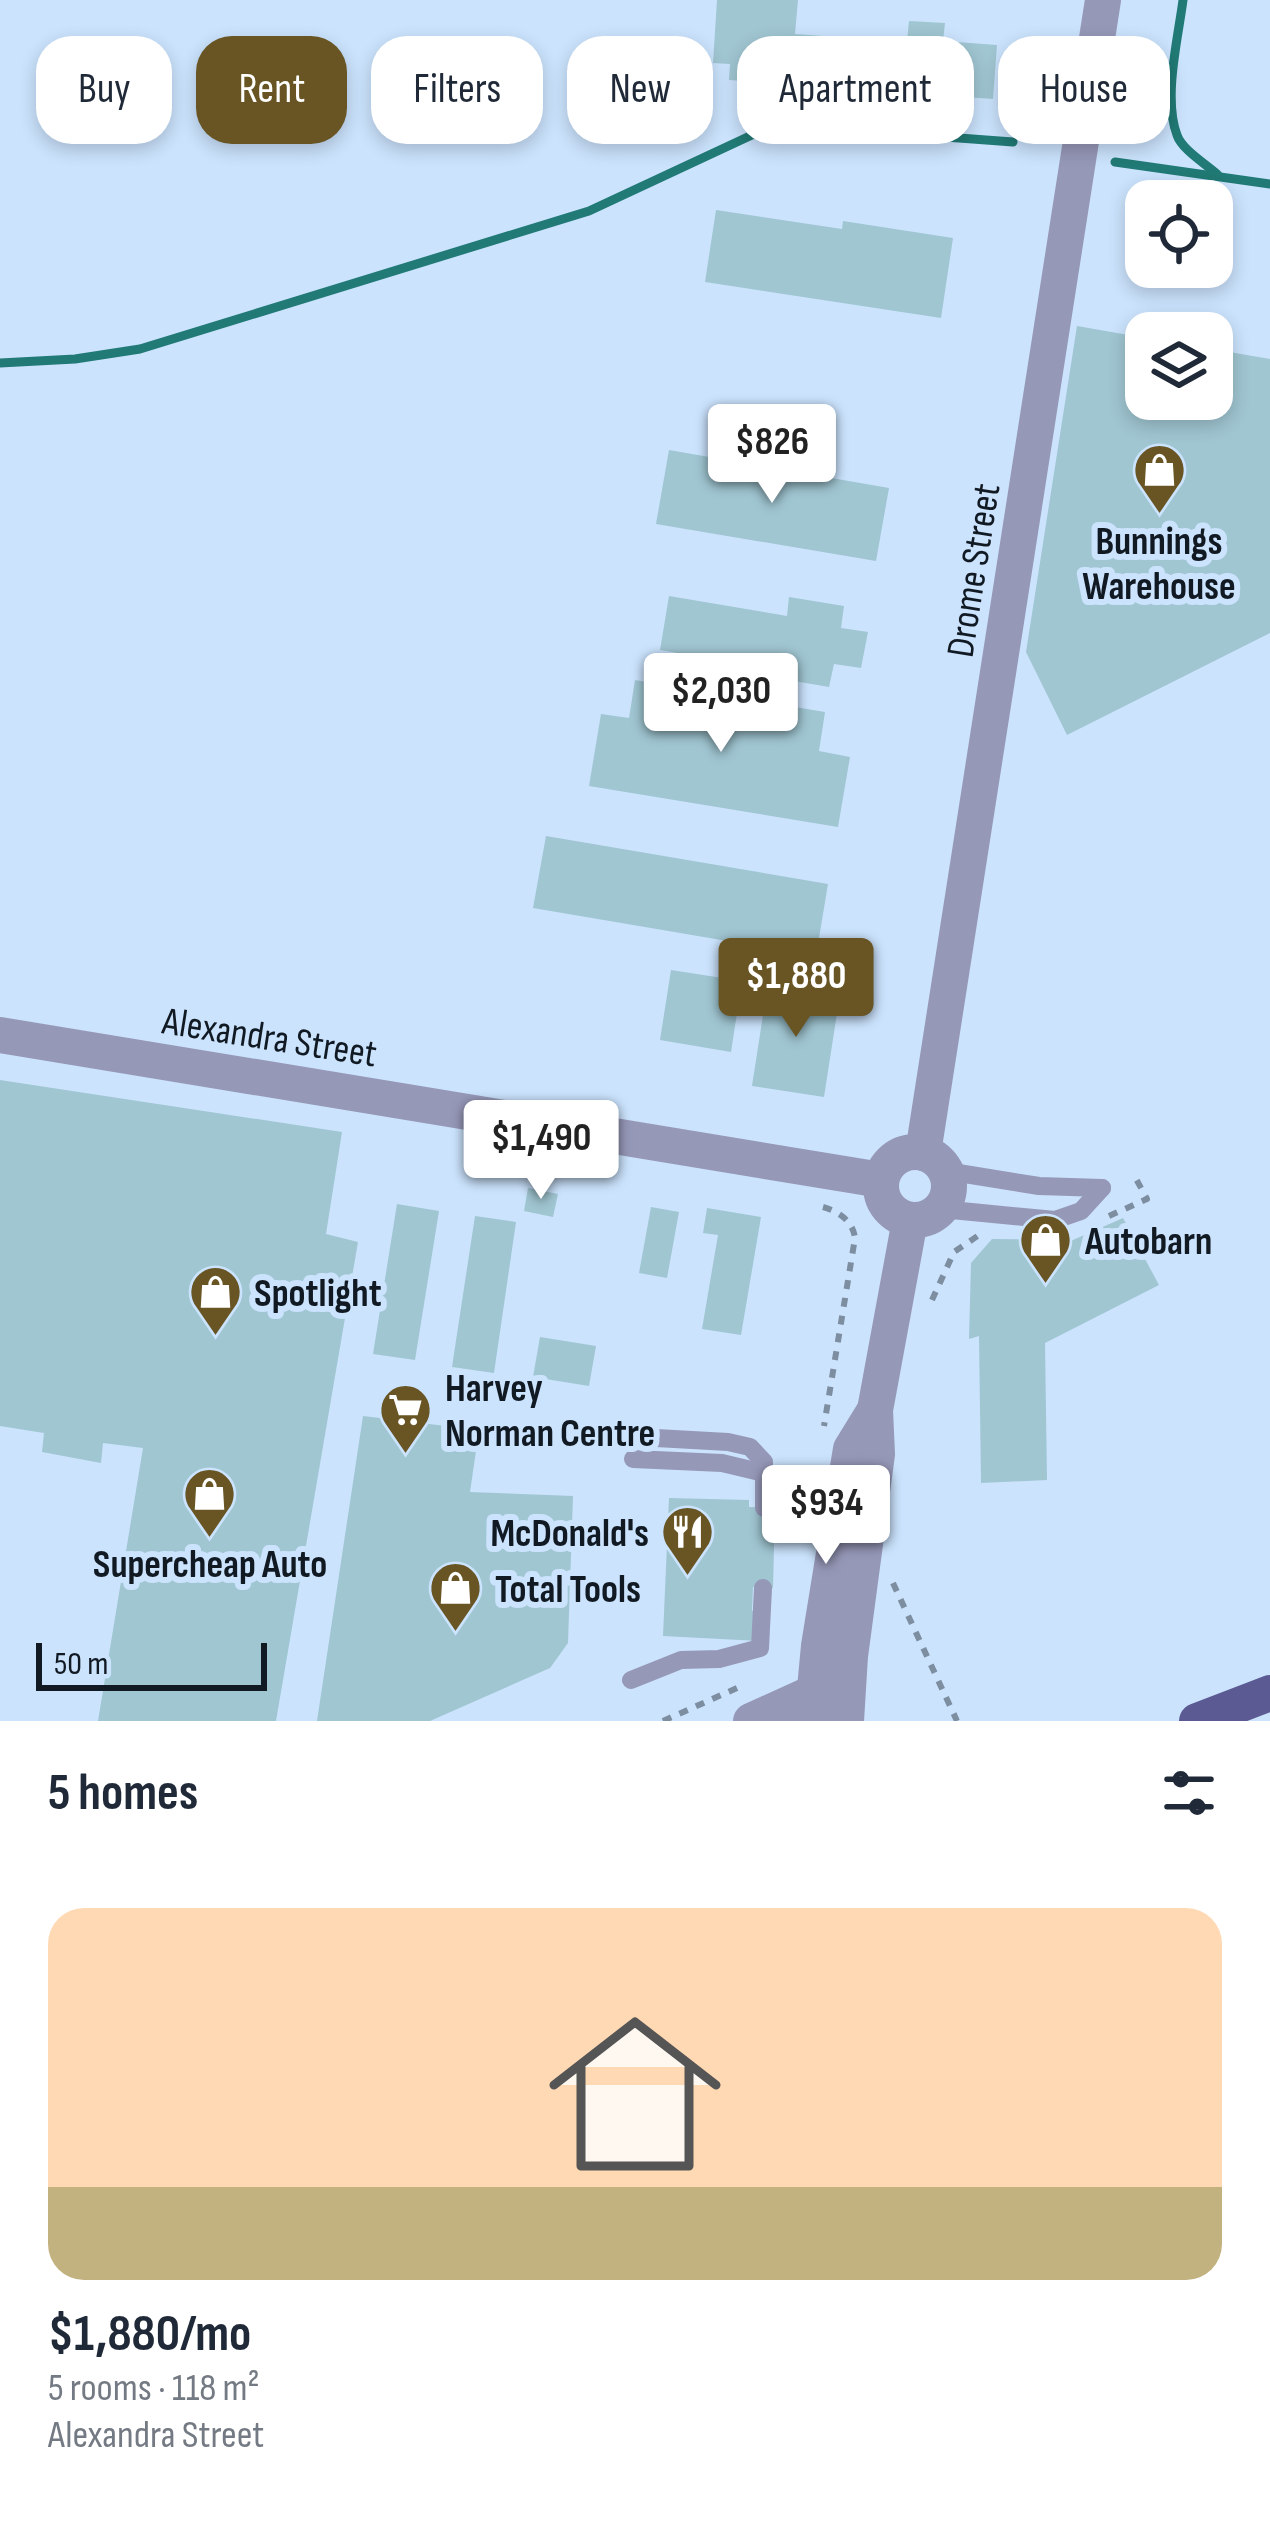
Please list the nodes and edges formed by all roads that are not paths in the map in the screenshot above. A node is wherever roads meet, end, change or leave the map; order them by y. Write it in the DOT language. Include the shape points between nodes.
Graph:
graph roads {
  1 [pos="1103,0"];
  2 [pos="0,1035"];
  3 [pos="934,1162"];
  4 [pos="881,1180"];
  5 [pos="926,1215"];
  6 [pos="875,1410"];
  7 [pos="638,1437"];
  8 [pos="633,1459"];
  9 [pos="764,1473"];
  10 [pos="764,1508"];
  11 [pos="763,1588"];
  12 [pos="857,1596"];
  13 [pos="631,1680"];
  14 [pos="1270,1693"];
  15 [pos="814,1706"];
  16 [pos="751,1721"];
  17 [pos="846,1721"];
  18 [pos="1197,1721"];
  1 -- 3 [label="street, Drome Street"];
  2 -- 4 [label="street, Alexandra Street"];
  3 -- 4 [label="street" via="901,1155"];
  3 -- 5 [label="street" via="950,1187 948,1199"];
  3 -- 5 [label="lane" via="1039,1186 1102,1188 1081,1211 1055,1220"];
  4 -- 5 [label="street" via="891,1210"];
  5 -- 6 [label="street"];
  6 -- 12 [label="street" via="877,1454"];
  6 -- 15 [label="street" via="851,1449"];
  7 -- 9 [label="lane" via="750,1447"];
  8 -- 9 [label="lane"];
  9 -- 10 [label="lane"];
  11 -- 13 [label="lane" via="760,1648 681,1660"];
  12 -- 15 [label="street" via="835,1630 828,1678"];
  12 -- 17 [label="street"];
  14 -- 18 [label="main road"];
  15 -- 16 [label="street"];
}
